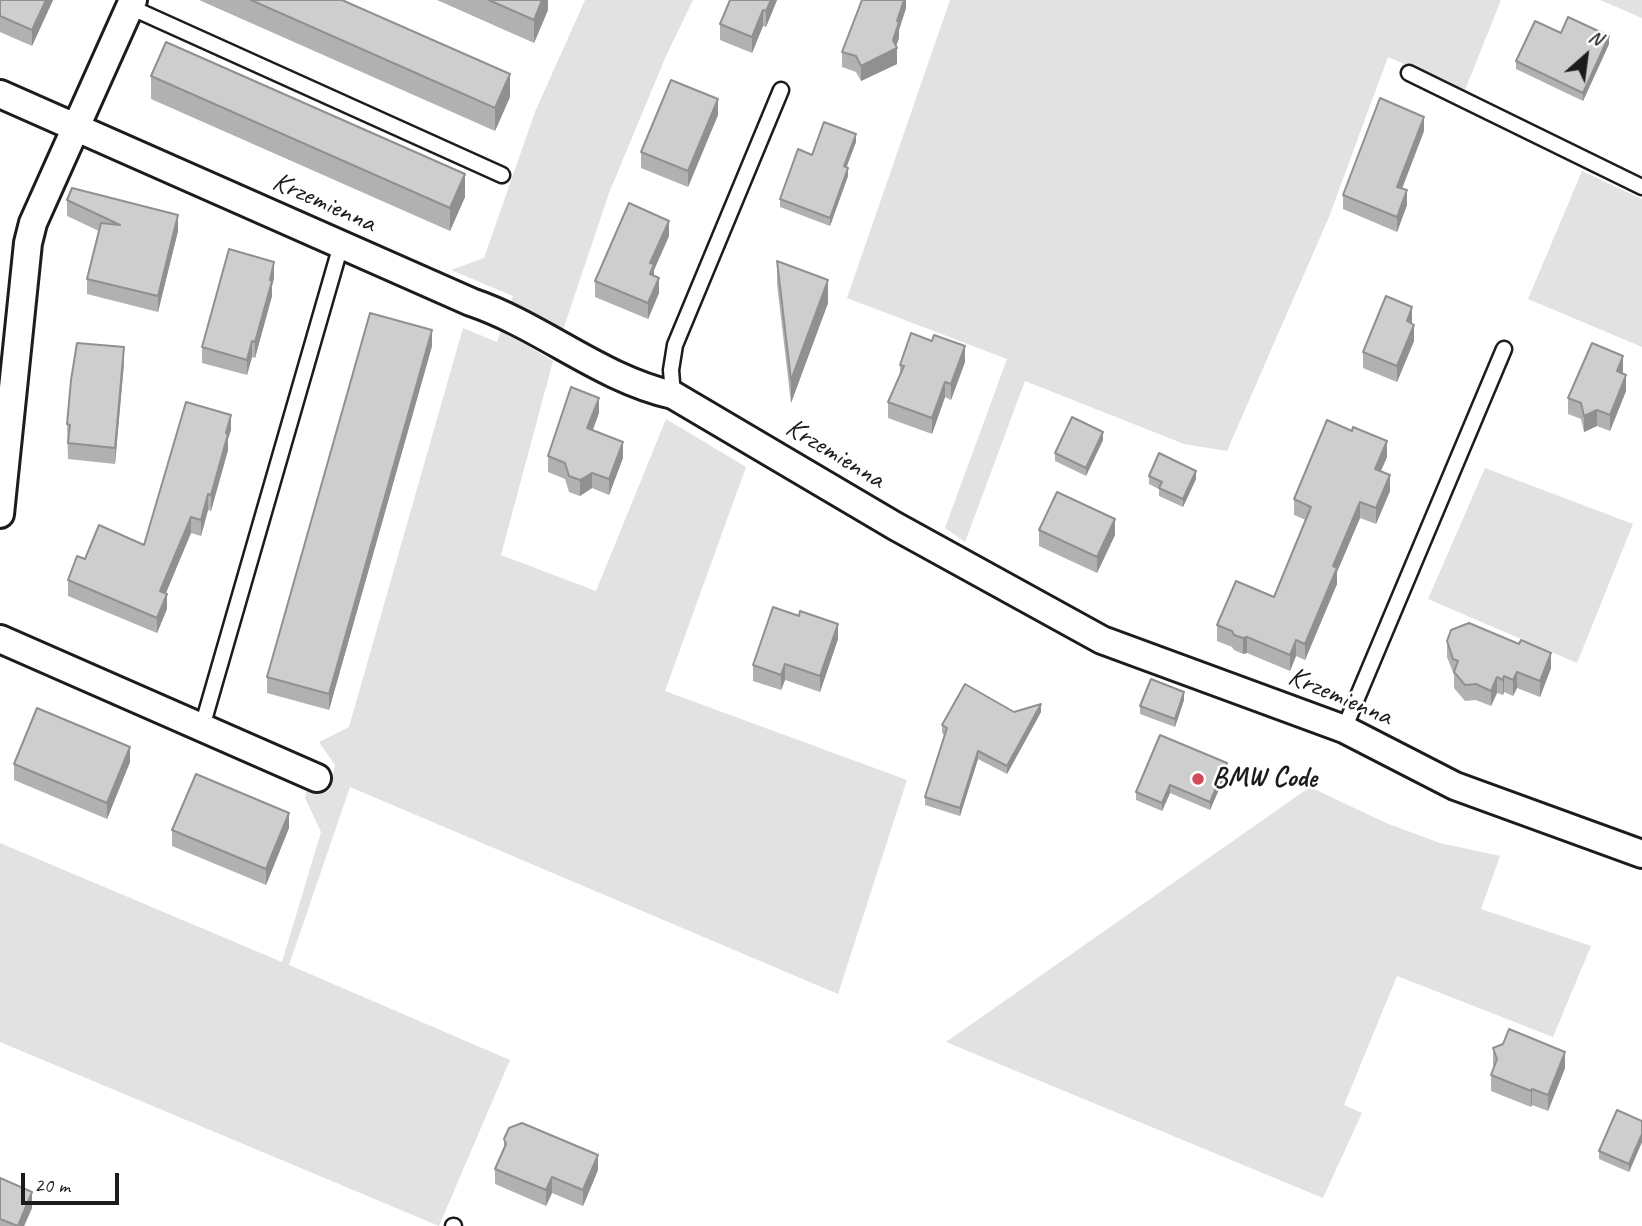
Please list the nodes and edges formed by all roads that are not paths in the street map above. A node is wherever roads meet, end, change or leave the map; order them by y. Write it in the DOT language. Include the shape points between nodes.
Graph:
graph roads {
  1 [pos="132,4"];
  2 [pos="1409,73"];
  3 [pos="781,90"];
  4 [pos="0,94"];
  5 [pos="76,128"];
  6 [pos="502,174"];
  7 [pos="1642,187"];
  8 [pos="341,245"];
  9 [pos="1504,349"];
  10 [pos="673,395"];
  11 [pos="0,514"];
  12 [pos="0,639"];
  13 [pos="202,727"];
  14 [pos="1345,729"];
  15 [pos="317,778"];
  16 [pos="1642,855"];
  1 -- 5 [label="street"];
  1 -- 6 [label="lane"];
  2 -- 7 [label="lane"];
  3 -- 10 [label="lane" via="676,345 671,369"];
  4 -- 5 [label="street, Krzemienna"];
  5 -- 8 [label="street, Krzemienna"];
  5 -- 11 [label="street" via="28,243"];
  8 -- 10 [label="street, Krzemienna" via="502,312 632,383"];
  8 -- 13 [label="lane"];
  9 -- 14 [label="lane"];
  10 -- 14 [label="street, Krzemienna" via="895,526 1102,640"];
  12 -- 13 [label="street"];
  13 -- 15 [label="street"];
  14 -- 16 [label="street, Krzemienna" via="1455,786"];
}
